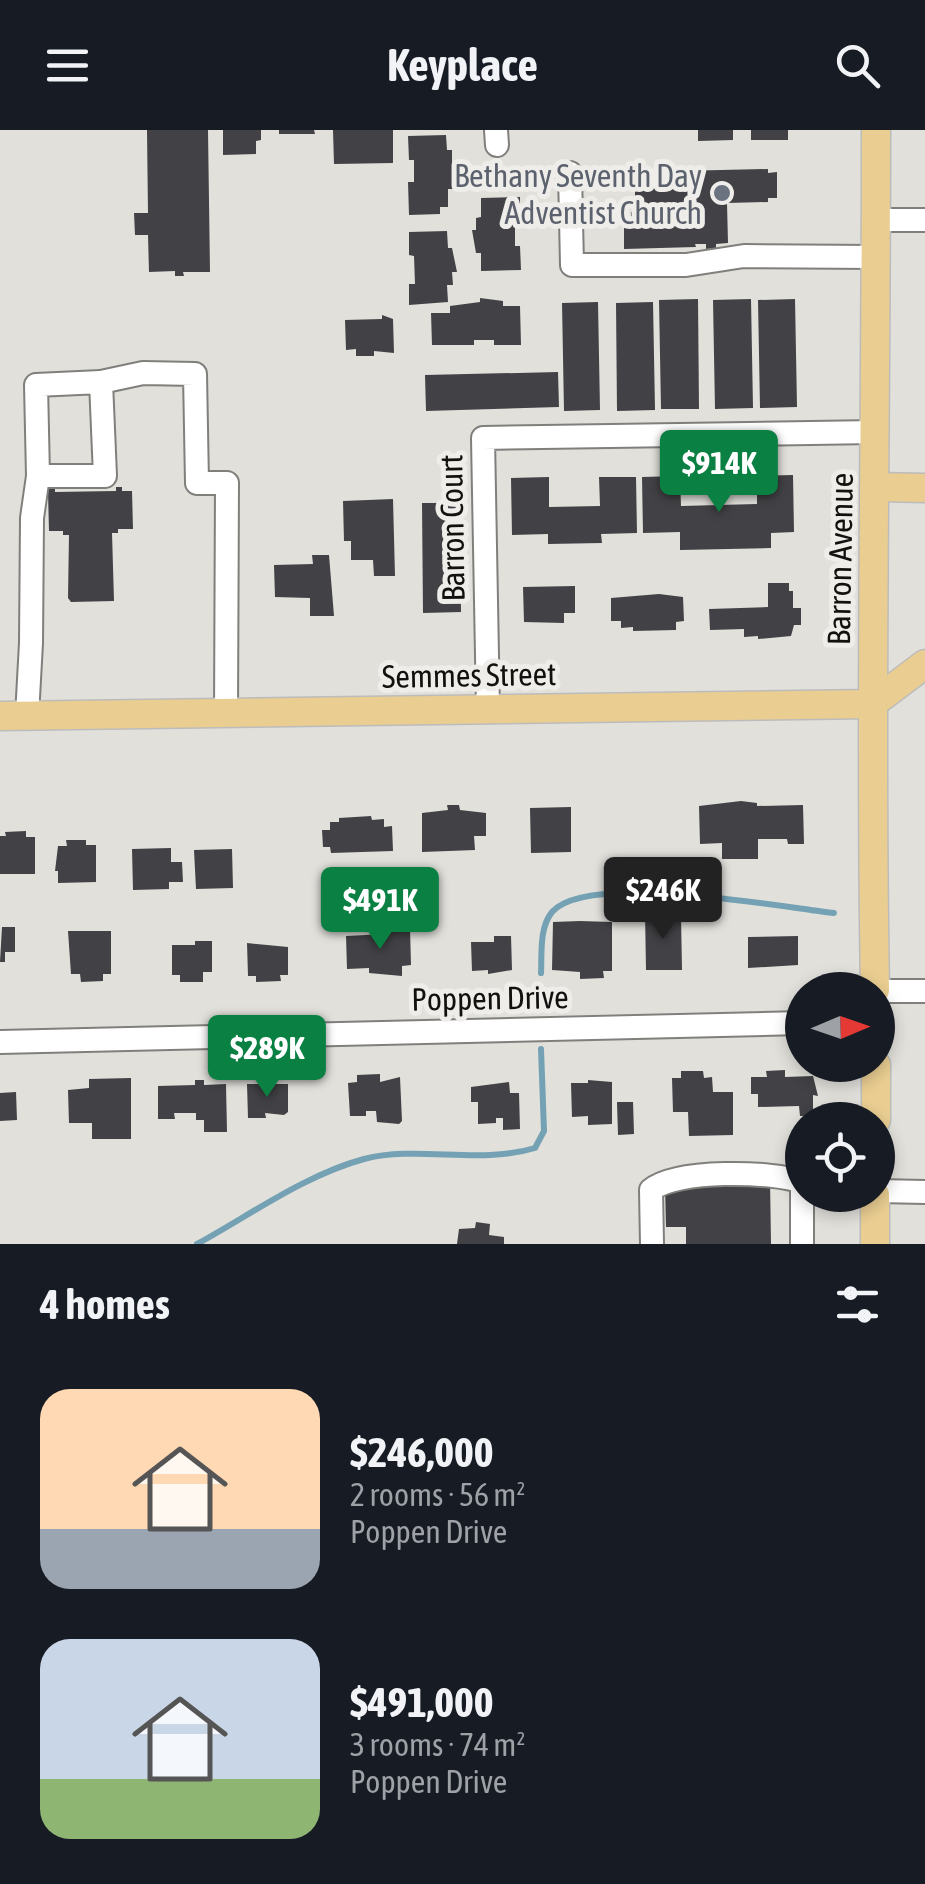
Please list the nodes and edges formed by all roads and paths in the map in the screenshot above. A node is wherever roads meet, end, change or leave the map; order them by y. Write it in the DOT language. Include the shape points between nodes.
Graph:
graph roads {
  1 [pos="876,130"];
  2 [pos="570,173"];
  3 [pos="876,220"];
  4 [pos="925,220"];
  5 [pos="876,258"];
  6 [pos="100,382"];
  7 [pos="876,432"];
  8 [pos="38,476"];
  9 [pos="876,487"];
  10 [pos="925,488"];
  11 [pos="925,664"];
  12 [pos="872,704"];
  13 [pos="488,710"];
  14 [pos="226,714"];
  15 [pos="13,716"];
  16 [pos="876,972"];
  17 [pos="895,991"];
  18 [pos="925,992"];
  19 [pos="785,1024"];
  20 [pos="0,1042"];
  21 [pos="925,1192"];
  22 [pos="895,1193"];
  23 [pos="876,1212"];
  24 [pos="652,1244"];
  25 [pos="802,1244"];
  26 [pos="876,1244"];
  1 -- 3 [label="main road, Barron Avenue"];
  2 -- 5 [label="street" via="572,265 686,265 744,256"];
  3 -- 4 [label="street"];
  3 -- 5 [label="main road, Barron Avenue"];
  5 -- 7 [label="main road, Barron Avenue"];
  6 -- 8 [label="street" via="36,385"];
  6 -- 8 [label="street" via="105,476"];
  6 -- 14 [label="street" via="143,373 195,374 197,483 226,483"];
  7 -- 9 [label="main road, Barron Avenue"];
  7 -- 13 [label="street, Barron Court" via="483,438"];
  8 -- 15 [label="street" via="32,643"];
  9 -- 10 [label="main road"];
  9 -- 12 [label="main road, Barron Avenue"];
  11 -- 12 [label="main road"];
  12 -- 13 [label="main road, Semmes Street"];
  12 -- 16 [label="main road, Barron Avenue"];
  13 -- 14 [label="main road, Semmes Street"];
  14 -- 15 [label="main road, Semmes Street"];
  17 -- 18 [label="street"];
  19 -- 20 [label="street, Poppen Drive"];
  21 -- 22 [label="street"];
  23 -- 26 [label="main road"];
  24 -- 25 [label="street" via="651,1190 662,1181 714,1174 802,1182"];
}
